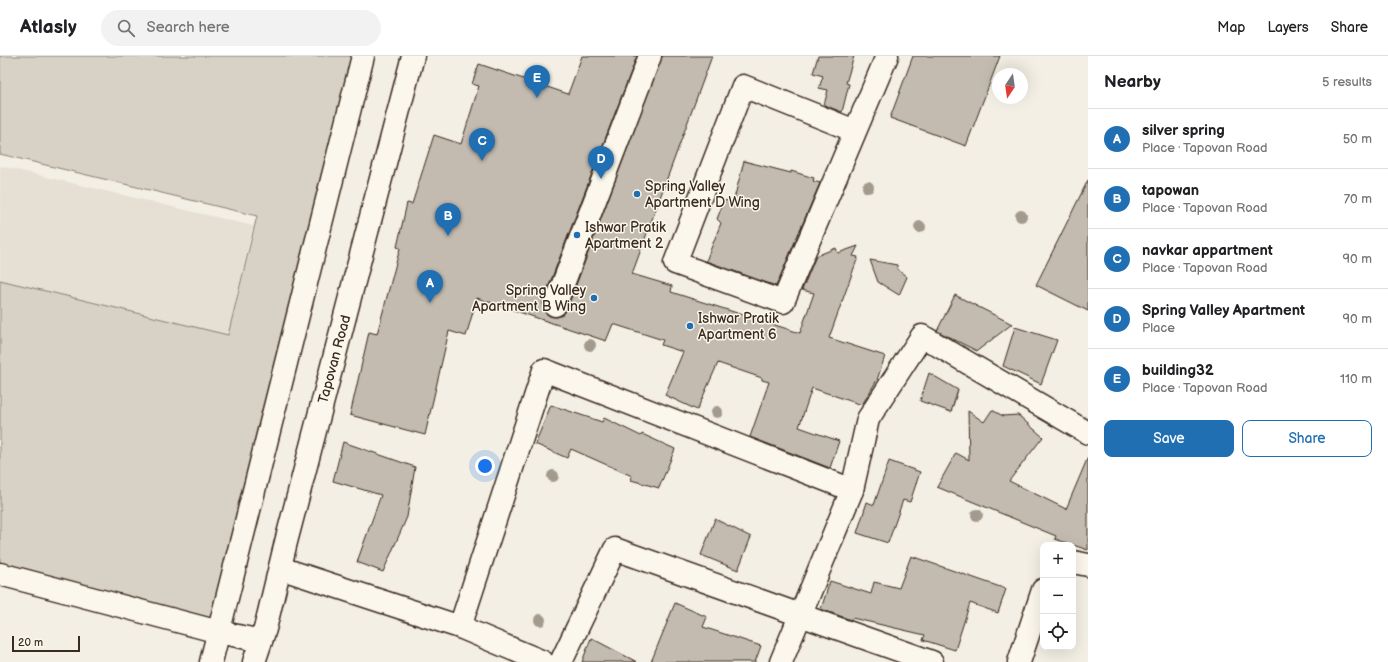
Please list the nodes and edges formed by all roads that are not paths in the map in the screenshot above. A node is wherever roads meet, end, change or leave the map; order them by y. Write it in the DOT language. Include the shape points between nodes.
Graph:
graph roads {
  1 [pos="363,56"];
  2 [pos="413,56"];
  3 [pos="650,56"];
  4 [pos="887,56"];
  5 [pos="855,131"];
  6 [pos="555,305"];
  7 [pos="1088,433"];
  8 [pos="852,490"];
  9 [pos="1076,563"];
  10 [pos="1088,565"];
  11 [pos="280,568"];
  12 [pos="0,574"];
  13 [pos="1040,599"];
  14 [pos="800,616"];
  15 [pos="460,627"];
  16 [pos="219,632"];
  17 [pos="261,641"];
  18 [pos="211,662"];
  19 [pos="254,662"];
  20 [pos="543,662"];
  21 [pos="561,662"];
  22 [pos="781,662"];
  23 [pos="932,662"];
  24 [pos="1019,662"];
  1 -- 16 [label="street"];
  2 -- 11 [label="street, Tapovan Road"];
  3 -- 6 [label="street"];
  4 -- 5 [label="street"];
  5 -- 5 [label="street" via="783,302 675,263 743,86"];
  7 -- 8 [label="street" via="922,336 868,419"];
  8 -- 14 [label="street"];
  8 -- 15 [label="street" via="544,370"];
  9 -- 10 [label="street"];
  11 -- 15 [label="street"];
  11 -- 17 [label="street, Tapovan Road"];
  12 -- 16 [label="street"];
  13 -- 24 [label="street"];
  14 -- 21 [label="street" via="615,549"];
  14 -- 22 [label="street"];
  14 -- 23 [label="street"];
  15 -- 20 [label="street"];
  16 -- 17 [label="street"];
  16 -- 18 [label="street"];
  17 -- 19 [label="street, Tapovan Road"];
}
